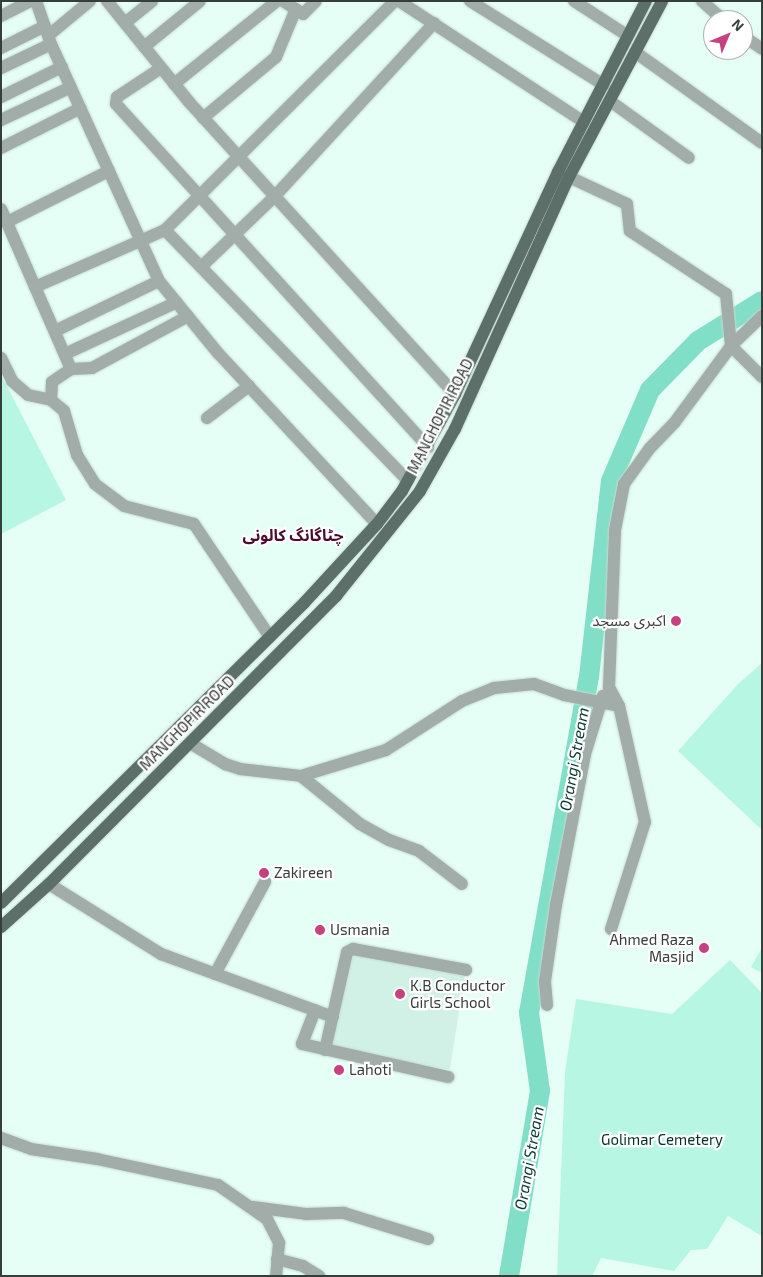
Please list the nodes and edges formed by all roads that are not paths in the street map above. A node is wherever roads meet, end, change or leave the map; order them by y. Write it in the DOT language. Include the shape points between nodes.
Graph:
graph roads {
  1 [pos="31,1"];
  2 [pos="36,1"];
  3 [pos="90,1"];
  4 [pos="107,1"];
  5 [pos="152,1"];
  6 [pos="200,1"];
  7 [pos="277,1"];
  8 [pos="283,1"];
  9 [pos="316,1"];
  10 [pos="395,1"];
  11 [pos="399,1"];
  12 [pos="470,1"];
  13 [pos="574,1"];
  14 [pos="646,1"];
  15 [pos="662,1"];
  16 [pos="702,1"];
  17 [pos="296,9"];
  18 [pos="712,10"];
  19 [pos="1,16"];
  20 [pos="125,23"];
  21 [pos="434,23"];
  22 [pos="48,35"];
  23 [pos="628,36"];
  24 [pos="144,47"];
  25 [pos="1,48"];
  26 [pos="635,52"];
  27 [pos="1,68"];
  28 [pos="62,68"];
  29 [pos="161,68"];
  30 [pos="174,84"];
  31 [pos="604,85"];
  32 [pos="71,88"];
  33 [pos="1,96"];
  34 [pos="610,101"];
  35 [pos="81,108"];
  36 [pos="203,118"];
  37 [pos="1,120"];
  38 [pos="584,122"];
  39 [pos="762,143"];
  40 [pos="1,148"];
  41 [pos="239,158"];
  42 [pos="689,158"];
  43 [pos="109,171"];
  44 [pos="569,178"];
  45 [pos="198,196"];
  46 [pos="275,196"];
  47 [pos="1,209"];
  48 [pos="7,222"];
  49 [pos="165,230"];
  50 [pos="235,235"];
  51 [pos="140,238"];
  52 [pos="201,267"];
  53 [pos="158,281"];
  54 [pos="35,287"];
  55 [pos="176,302"];
  56 [pos="188,316"];
  57 [pos="762,316"];
  58 [pos="55,331"];
  59 [pos="731,346"];
  60 [pos="65,354"];
  61 [pos="1,358"];
  62 [pos="71,369"];
  63 [pos="762,377"];
  64 [pos="249,386"];
  65 [pos="456,394"];
  66 [pos="51,400"];
  67 [pos="207,418"];
  68 [pos="428,447"];
  69 [pos="408,481"];
  70 [pos="377,524"];
  71 [pos="270,637"];
  72 [pos="608,687"];
  73 [pos="601,702"];
  74 [pos="619,706"];
  75 [pos="190,743"];
  76 [pos="301,776"];
  77 [pos="266,882"];
  78 [pos="49,884"];
  79 [pos="462,884"];
  80 [pos="1,903"];
  81 [pos="1,927"];
  82 [pos="611,929"];
  83 [pos="466,970"];
  84 [pos="215,974"];
  85 [pos="547,1005"];
  86 [pos="315,1010"];
  87 [pos="333,1017"];
  88 [pos="326,1050"];
  89 [pos="448,1076"];
  90 [pos="1,1138"];
  91 [pos="250,1207"];
  92 [pos="428,1239"];
  93 [pos="277,1259"];
  94 [pos="276,1276"];
  95 [pos="319,1276"];
  1 -- 19 [label="street"];
  2 -- 22 [label="street"];
  3 -- 22 [label="street"];
  4 -- 20 [label="street"];
  5 -- 20 [label="street"];
  6 -- 24 [label="street"];
  7 -- 30 [label="street"];
  8 -- 17 [label="street"];
  9 -- 17 [label="street" via="303,14"];
  10 -- 41 [label="street"];
  11 -- 21 [label="street"];
  12 -- 31 [label="street"];
  13 -- 23 [label="street"];
  14 -- 23 [label="main road, MANGHOPIR ROAD"];
  15 -- 26 [label="main road, MANGHOPIR ROAD"];
  16 -- 18 [label="street"];
  17 -- 36 [label="street" via="276,57"];
  20 -- 24 [label="street"];
  21 -- 38 [label="street"];
  21 -- 46 [label="street"];
  22 -- 25 [label="street"];
  22 -- 27 [label="street"];
  22 -- 28 [label="street"];
  23 -- 31 [label="main road, MANGHOPIR ROAD"];
  24 -- 29 [label="street"];
  26 -- 34 [label="main road, MANGHOPIR ROAD"];
  26 -- 39 [label="street"];
  28 -- 32 [label="street"];
  28 -- 33 [label="street"];
  29 -- 30 [label="street"];
  29 -- 45 [label="street" via="115,101"];
  30 -- 36 [label="street"];
  31 -- 38 [label="main road, MANGHOPIR ROAD"];
  32 -- 35 [label="street"];
  32 -- 37 [label="street"];
  34 -- 42 [label="street"];
  34 -- 44 [label="main road, MANGHOPIR ROAD"];
  35 -- 40 [label="street"];
  35 -- 43 [label="street"];
  36 -- 41 [label="street"];
  38 -- 65 [label="main road, MANGHOPIR ROAD"];
  41 -- 45 [label="street"];
  41 -- 46 [label="street"];
  43 -- 48 [label="street"];
  43 -- 51 [label="street"];
  44 -- 59 [label="street" via="627,204 630,231 726,294"];
  44 -- 75 [label="main road, MANGHOPIR ROAD" via="455,429 420,492 336,596"];
  45 -- 49 [label="street"];
  45 -- 50 [label="street"];
  46 -- 50 [label="street"];
  46 -- 65 [label="street"];
  47 -- 48 [label="street"];
  48 -- 54 [label="street"];
  49 -- 51 [label="street"];
  49 -- 52 [label="street"];
  50 -- 52 [label="street"];
  50 -- 68 [label="street"];
  51 -- 53 [label="street"];
  51 -- 54 [label="street"];
  52 -- 69 [label="street"];
  53 -- 55 [label="street"];
  53 -- 58 [label="street"];
  54 -- 58 [label="street"];
  55 -- 56 [label="street"];
  55 -- 60 [label="street"];
  56 -- 62 [label="street" via="92,368"];
  56 -- 64 [label="street"];
  57 -- 59 [label="street"];
  58 -- 60 [label="street"];
  59 -- 63 [label="street"];
  59 -- 72 [label="street" via="624,484 615,530"];
  60 -- 62 [label="street"];
  61 -- 66 [label="street" via="12,381 28,395"];
  62 -- 66 [label="street" via="52,382"];
  64 -- 67 [label="street"];
  64 -- 70 [label="street"];
  65 -- 68 [label="main road, MANGHOPIR ROAD"];
  66 -- 71 [label="street" via="64,411 77,455 95,484 124,506 194,524"];
  68 -- 69 [label="main road, MANGHOPIR ROAD"];
  69 -- 70 [label="main road, MANGHOPIR ROAD"];
  70 -- 71 [label="main road, MANGHOPIR ROAD"];
  71 -- 80 [label="main road, MANGHOPIR ROAD"];
  72 -- 73 [label="street"];
  72 -- 74 [label="street"];
  73 -- 74 [label="street"];
  73 -- 76 [label="street" via="564,695 534,684 494,688 462,701 386,750"];
  73 -- 85 [label="street" via="585,754 556,905 545,982"];
  74 -- 82 [label="street" via="645,822"];
  75 -- 76 [label="street" via="240,769"];
  75 -- 78 [label="main road, MANGHOPIR ROAD"];
  76 -- 79 [label="street" via="360,824 389,840 419,850"];
  77 -- 84 [label="street"];
  78 -- 81 [label="main road, MANGHOPIR ROAD"];
  78 -- 84 [label="street" via="161,954"];
  83 -- 87 [label="street" via="353,949 347,952"];
  84 -- 86 [label="street"];
  86 -- 87 [label="street"];
  86 -- 88 [label="street" via="302,1044"];
  87 -- 88 [label="street"];
  88 -- 89 [label="street"];
  90 -- 91 [label="street" via="32,1149 97,1159 218,1185"];
  91 -- 92 [label="street" via="306,1214 344,1213"];
  91 -- 93 [label="street" via="267,1219 279,1242"];
  93 -- 94 [label="street"];
  93 -- 95 [label="street" via="303,1266"];
}
